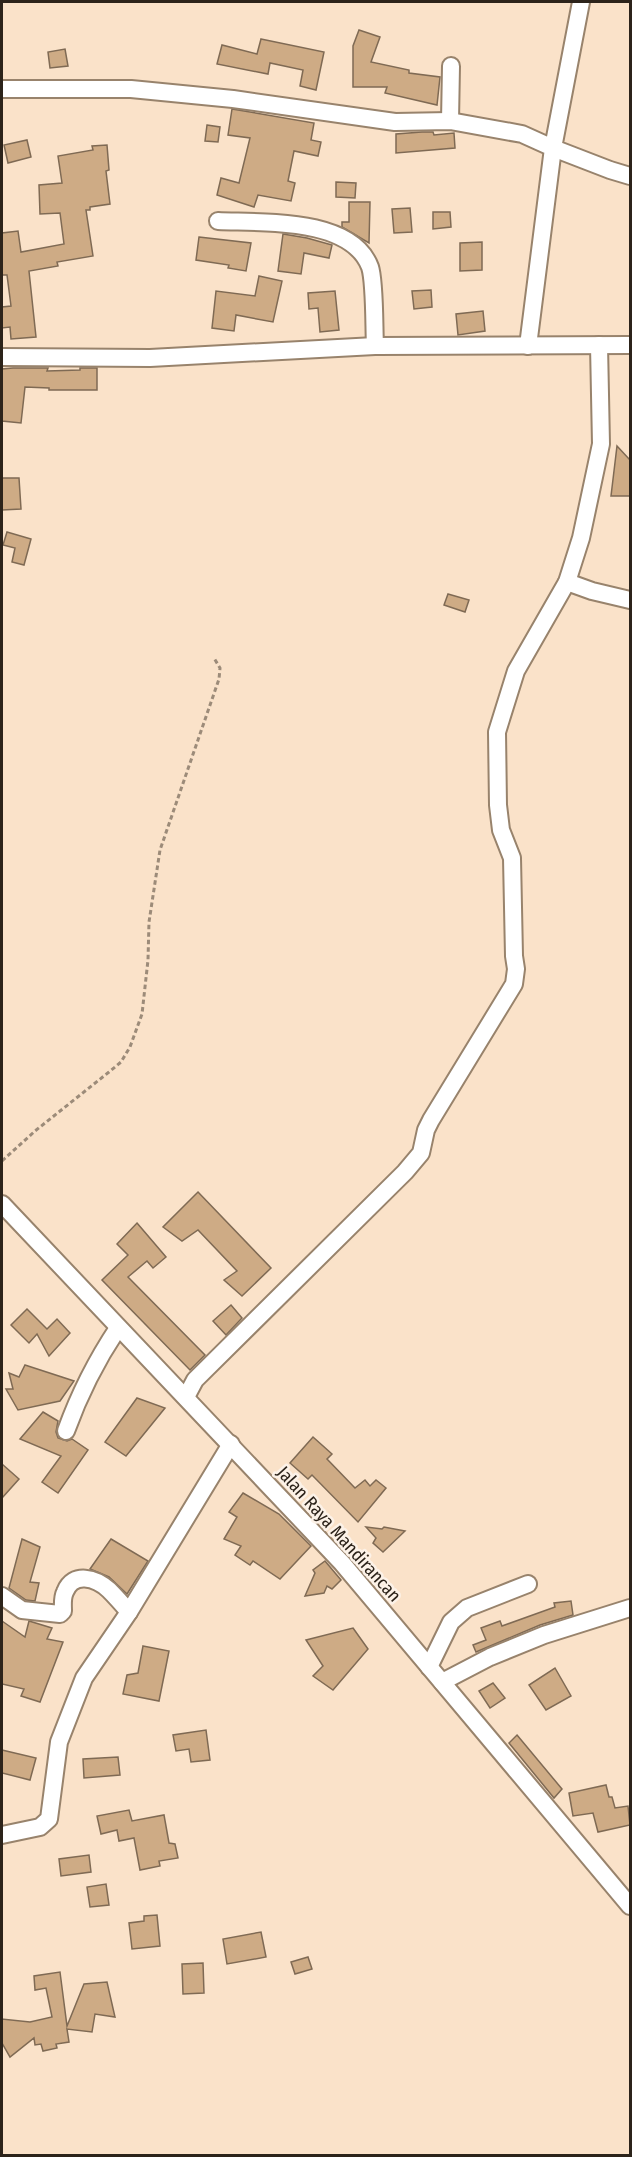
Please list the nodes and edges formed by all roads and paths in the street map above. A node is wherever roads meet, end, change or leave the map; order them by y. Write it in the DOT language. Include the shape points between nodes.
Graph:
graph roads {
  1 [pos="581,2"];
  2 [pos="451,66"];
  3 [pos="2,89"];
  4 [pos="450,121"];
  5 [pos="553,148"];
  6 [pos="630,176"];
  7 [pos="218,221"];
  8 [pos="599,345"];
  9 [pos="630,345"];
  10 [pos="375,346"];
  11 [pos="528,346"];
  12 [pos="2,357"];
  13 [pos="567,582"];
  14 [pos="630,600"];
  15 [pos="214,658"];
  16 [pos="2,1161"];
  17 [pos="2,1204"];
  18 [pos="118,1328"];
  19 [pos="186,1397"];
  20 [pos="66,1431"];
  21 [pos="231,1444"];
  22 [pos="528,1584"];
  23 [pos="2,1596"];
  24 [pos="630,1608"];
  25 [pos="129,1612"];
  26 [pos="429,1667"];
  27 [pos="442,1683"];
  28 [pos="2,1835"];
  29 [pos="630,1906"];
  1 -- 5 [label="street"];
  2 -- 4 [label="street"];
  3 -- 4 [label="street" via="131,89 395,122"];
  4 -- 5 [label="street" via="522,134"];
  5 -- 6 [label="street"];
  5 -- 11 [label="street"];
  7 -- 10 [label="street" via="314,227 333,233 363,253 371,269"];
  8 -- 9 [label="street"];
  8 -- 11 [label="street"];
  8 -- 13 [label="street" via="601,444 581,538"];
  10 -- 11 [label="street"];
  10 -- 12 [label="street" via="150,358"];
  13 -- 14 [label="street"];
  13 -- 19 [label="street" via="516,671 497,732 498,806 501,830 512,858 514,984 431,1120 421,1153 195,1380"];
  15 -- 16 [label="path" via="220,668 219,679 160,850 142,1014 130,1047 121,1062"];
  17 -- 18 [label="street, Jalan Raya Mandirancan"];
  18 -- 19 [label="street, Jalan Raya Mandirancan"];
  18 -- 20 [label="street" via="77,1401"];
  19 -- 21 [label="street, Jalan Raya Mandirancan"];
  21 -- 25 [label="street"];
  21 -- 26 [label="street, Jalan Raya Mandirancan" via="342,1563"];
  22 -- 26 [label="street" via="467,1608 451,1622"];
  23 -- 25 [label="street" via="22,1610 60,1614 68,1586 88,1578 108,1588"];
  24 -- 27 [label="street" via="544,1635 490,1657"];
  25 -- 28 [label="street" via="84,1677 59,1742 49,1819 40,1827"];
  26 -- 27 [label="street, Jalan Raya Mandirancan"];
  27 -- 29 [label="street, Jalan Raya Mandirancan"];
}
